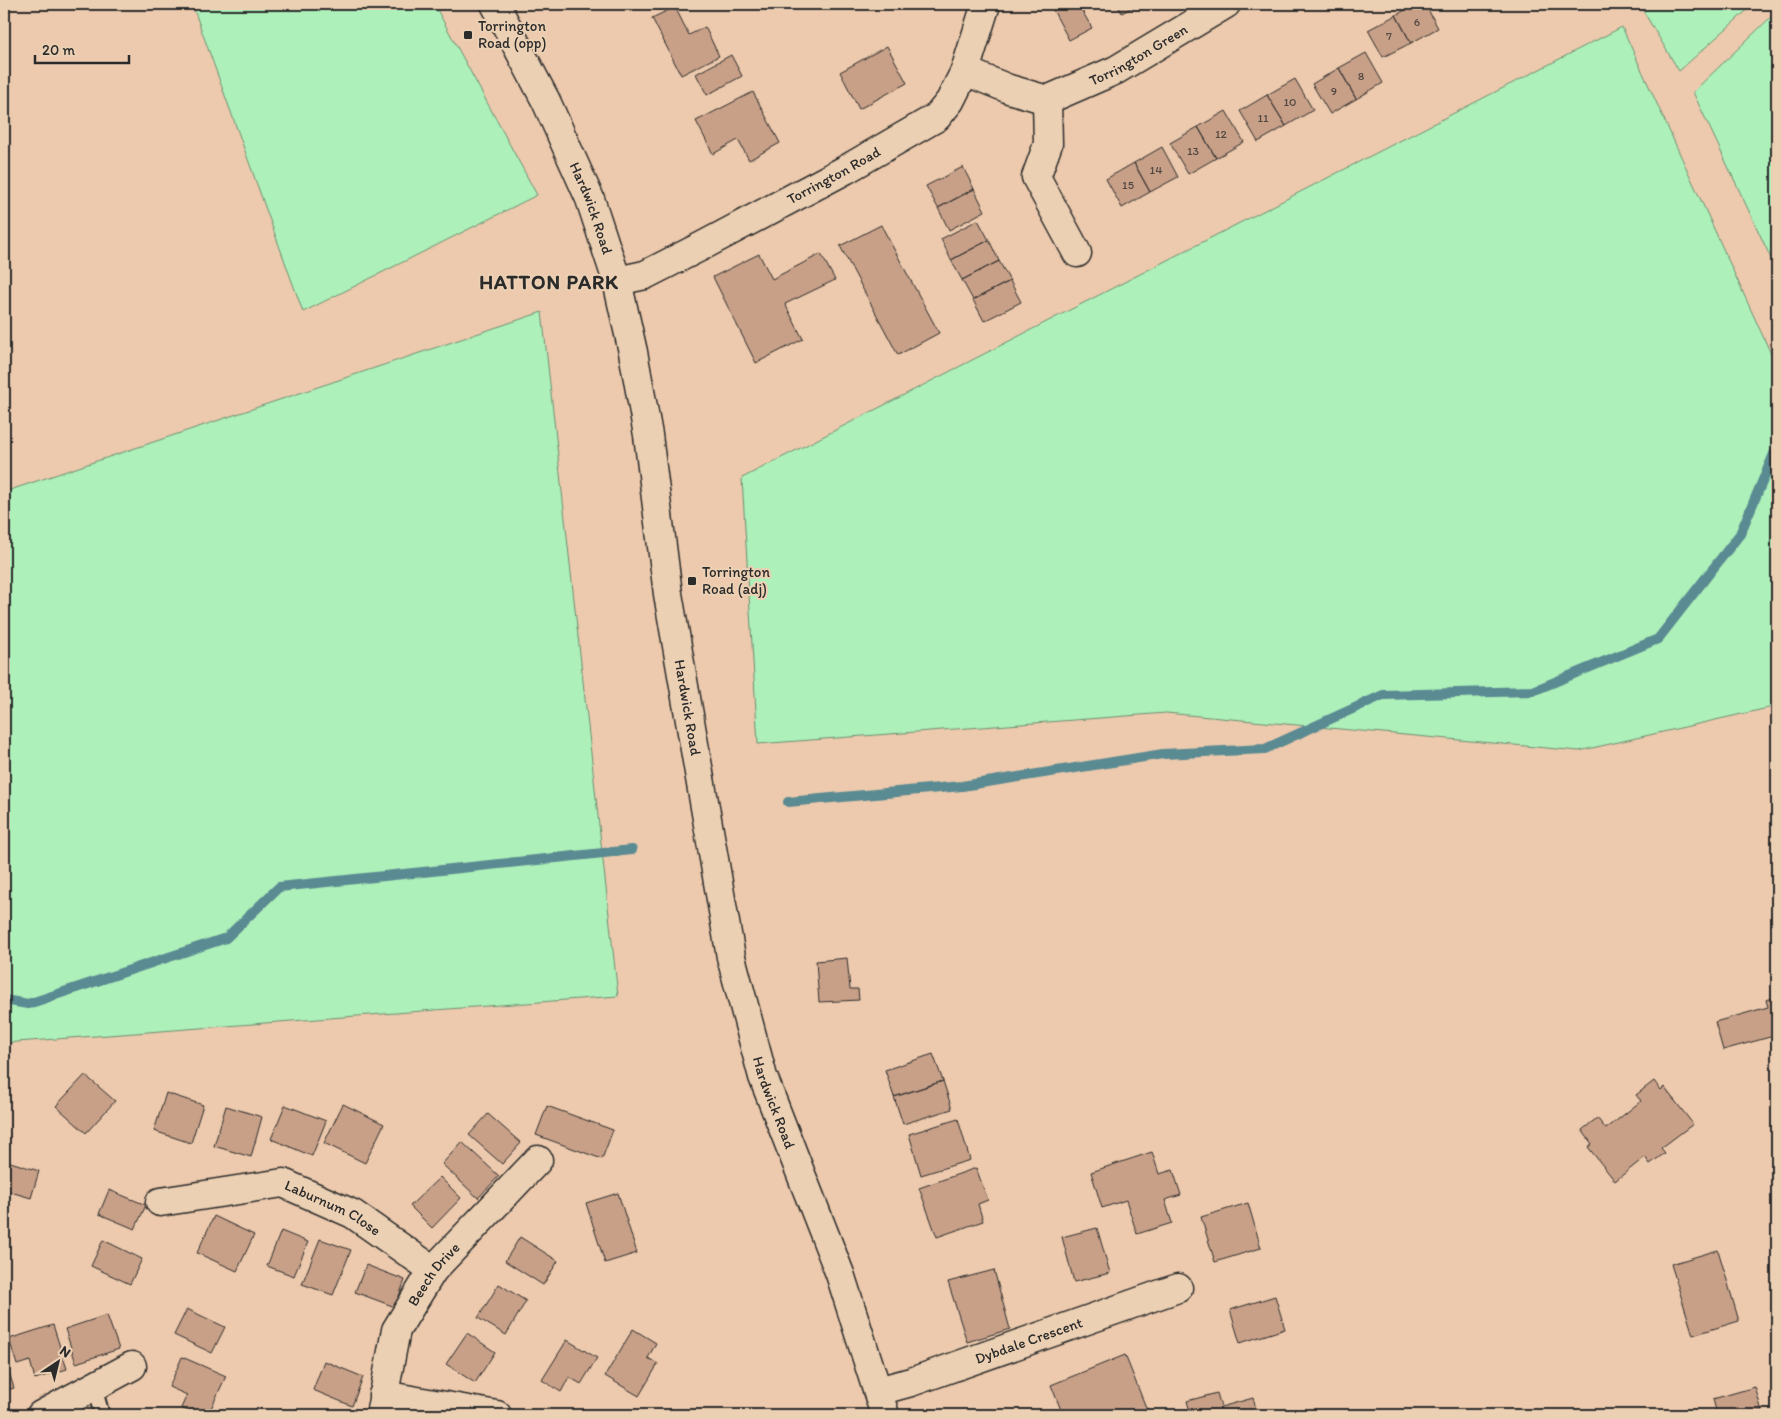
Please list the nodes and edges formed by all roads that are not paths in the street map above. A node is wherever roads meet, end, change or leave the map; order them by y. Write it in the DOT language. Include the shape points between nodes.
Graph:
graph roads {
  1 [pos="495,4"];
  2 [pos="986,4"];
  3 [pos="1226,4"];
  4 [pos="966,71"];
  5 [pos="1047,100"];
  6 [pos="1077,253"];
  7 [pos="617,281"];
  8 [pos="538,1160"];
  9 [pos="160,1202"];
  10 [pos="433,1270"];
  11 [pos="1178,1288"];
  12 [pos="132,1366"];
  13 [pos="94,1387"];
  14 [pos="881,1403"];
  15 [pos="381,1405"];
  16 [pos="41,1415"];
  17 [pos="102,1415"];
  18 [pos="497,1415"];
  1 -- 7 [label="street, Hardwick Road" via="546,101 590,199"];
  2 -- 4 [label="street, Torrington Road"];
  3 -- 5 [label="street, Torrington Green" via="1116,70"];
  4 -- 5 [label="street"];
  4 -- 7 [label="street, Torrington Road" via="937,117 704,245 645,275"];
  5 -- 6 [label="street" via="1048,144 1036,177"];
  7 -- 14 [label="street, Hardwick Road" via="648,435 668,594 731,957 763,1077 840,1274"];
  8 -- 10 [label="street, Beech Drive"];
  9 -- 10 [label="street, Laburnum Close" via="283,1183 353,1214"];
  10 -- 15 [label="street, Beech Drive" via="396,1330"];
  11 -- 14 [label="street, Dybdale Crescent" via="911,1382"];
  12 -- 13 [label="street"];
  13 -- 16 [label="street"];
  13 -- 17 [label="lane"];
  15 -- 18 [label="street"];
}
